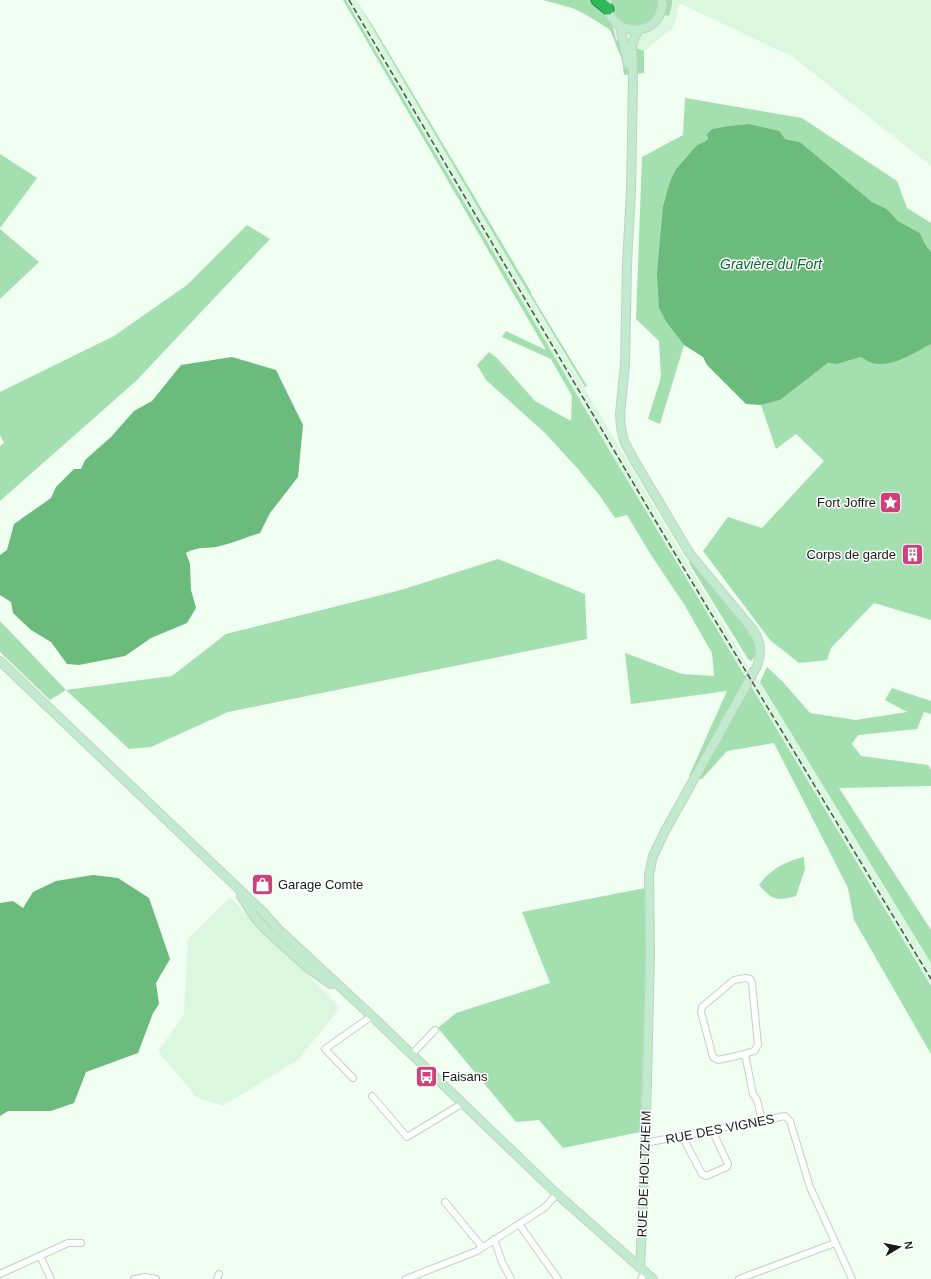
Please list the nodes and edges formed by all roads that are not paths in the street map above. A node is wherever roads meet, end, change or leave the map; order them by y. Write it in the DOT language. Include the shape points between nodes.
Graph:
graph roads {
  1 [pos="597,0"];
  2 [pos="662,0"];
  3 [pos="608,4"];
  4 [pos="620,26"];
  5 [pos="638,30"];
  6 [pos="632,104"];
  7 [pos="0,662"];
  8 [pos="370,1015"];
  9 [pos="435,1030"];
  10 [pos="412,1054"];
  11 [pos="745,1054"];
  12 [pos="353,1078"];
  13 [pos="372,1096"];
  14 [pos="463,1103"];
  15 [pos="762,1120"];
  16 [pos="712,1130"];
  17 [pos="682,1136"];
  18 [pos="645,1143"];
  19 [pos="557,1194"];
  20 [pos="445,1202"];
  21 [pos="519,1224"];
  22 [pos="494,1239"];
  23 [pos="81,1243"];
  24 [pos="835,1243"];
  25 [pos="482,1247"];
  26 [pos="40,1256"];
  27 [pos="642,1273"];
  28 [pos="0,1274"];
  29 [pos="51,1279"];
  30 [pos="134,1279"];
  31 [pos="156,1279"];
  32 [pos="406,1279"];
  33 [pos="511,1279"];
  34 [pos="558,1279"];
  35 [pos="653,1279"];
  36 [pos="739,1279"];
  37 [pos="852,1279"];
  1 -- 3 [label="highway"];
  2 -- 5 [label="main road" via="662,9 657,20 648,27"];
  3 -- 4 [label="main road" via="615,22"];
  4 -- 5 [label="main road"];
  4 -- 6 [label="main road" via="627,57"];
  5 -- 6 [label="main road" via="632,44"];
  6 -- 18 [label="main road, RUE DE HOLTZHEIM" via="625,364 620,421 624,441 687,550 756,634 760,644 760,658 754,671 665,831 652,861 649,875 650,946"];
  7 -- 8 [label="main road" via="232,883 256,919"];
  8 -- 10 [label="main road"];
  8 -- 12 [label="street" via="325,1049"];
  9 -- 10 [label="street"];
  10 -- 14 [label="main road"];
  11 -- 11 [label="street" via="756,1050 758,1045 752,983 746,978 734,980 702,1007 701,1012 713,1057 718,1060"];
  11 -- 15 [label="street" via="753,1094"];
  13 -- 14 [label="street" via="407,1137"];
  14 -- 19 [label="main road"];
  15 -- 16 [label="street, RUE DES VIGNES"];
  15 -- 24 [label="street, RUE DES VIGNES" via="785,1116 790,1122 810,1187"];
  16 -- 17 [label="street, RUE DES VIGNES"];
  16 -- 17 [label="street" via="728,1164 727,1167 706,1176 702,1174"];
  17 -- 18 [label="street, RUE DES VIGNES"];
  18 -- 27 [label="main road, RUE DE HOLTZHEIM"];
  19 -- 21 [label="street" via="544,1208"];
  19 -- 27 [label="main road"];
  20 -- 25 [label="street"];
  21 -- 22 [label="street"];
  21 -- 34 [label="street"];
  22 -- 25 [label="street"];
  22 -- 33 [label="street"];
  23 -- 26 [label="street" via="68,1243"];
  24 -- 36 [label="street"];
  24 -- 37 [label="street, RUE DES VIGNES"];
  25 -- 32 [label="street"];
  26 -- 28 [label="street"];
  26 -- 29 [label="street"];
  27 -- 35 [label="main road"];
  30 -- 31 [label="street"];
}
